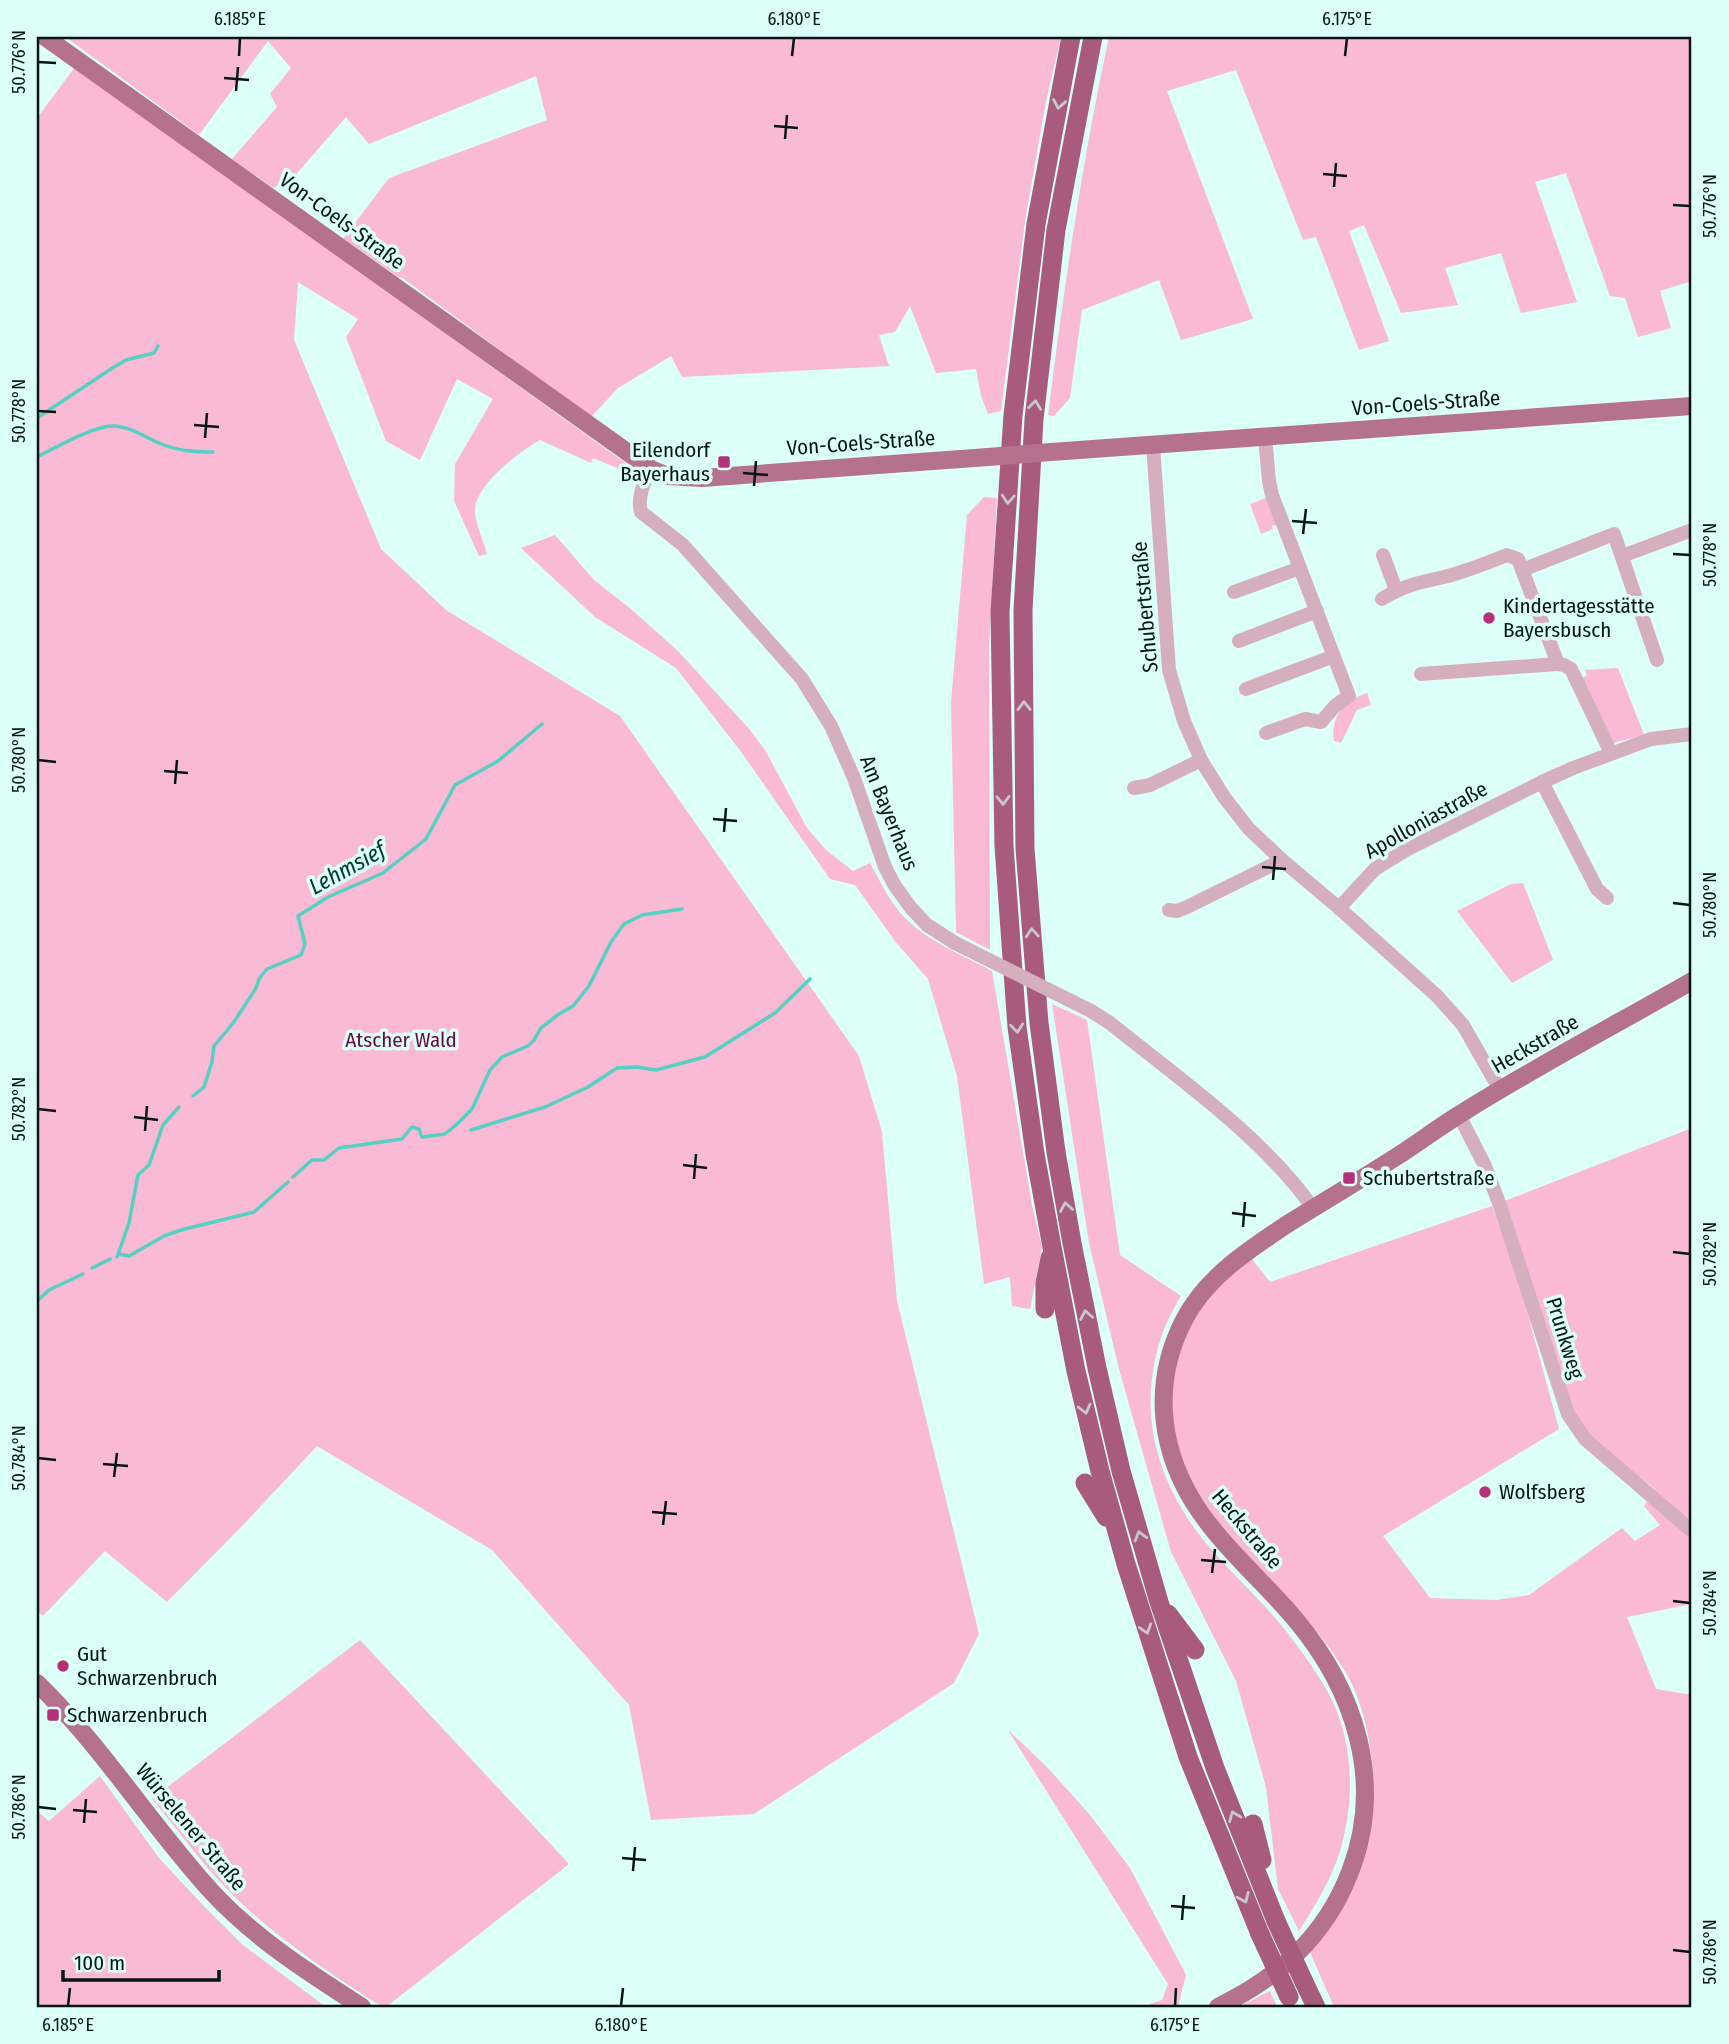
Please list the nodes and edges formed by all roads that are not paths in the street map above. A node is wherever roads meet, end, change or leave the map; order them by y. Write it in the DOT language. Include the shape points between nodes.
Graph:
graph roads {
  1 [pos="45,37"];
  2 [pos="1072,37"];
  3 [pos="1093,37"];
  4 [pos="1692,406"];
  5 [pos="1265,437"];
  6 [pos="1153,445"];
  7 [pos="651,469"];
  8 [pos="1692,530"];
  9 [pos="1383,555"];
  10 [pos="1622,556"];
  11 [pos="1300,568"];
  12 [pos="1522,569"];
  13 [pos="1396,590"];
  14 [pos="1234,592"];
  15 [pos="1382,600"];
  16 [pos="1317,611"];
  17 [pos="1239,641"];
  18 [pos="1334,656"];
  19 [pos="1657,660"];
  20 [pos="1558,664"];
  21 [pos="1421,674"];
  22 [pos="1246,689"];
  23 [pos="1266,733"];
  24 [pos="1692,734"];
  25 [pos="1611,753"];
  26 [pos="1201,761"];
  27 [pos="1542,782"];
  28 [pos="1134,788"];
  29 [pos="1282,860"];
  30 [pos="1607,898"];
  31 [pos="1339,908"];
  32 [pos="1169,910"];
  33 [pos="1692,981"];
  34 [pos="1500,1090"];
  35 [pos="1459,1115"];
  36 [pos="1313,1208"];
  37 [pos="1052,1247"];
  38 [pos="1045,1309"];
  39 [pos="1085,1483"];
  40 [pos="1692,1531"];
  41 [pos="1118,1535"];
  42 [pos="1159,1602"];
  43 [pos="1195,1650"];
  44 [pos="37,1683"];
  45 [pos="1254,1824"];
  46 [pos="1269,1902"];
  47 [pos="1291,2002"];
  48 [pos="362,2007"];
  49 [pos="1218,2007"];
  50 [pos="1316,2007"];
  1 -- 7 [label="main road, Von-Coels-Straße"];
  2 -- 37 [label="highway, one-way" via="1036,224 1013,415 1000,612 1004,846 1017,1027"];
  42 -- 3 [label="highway, one-way" via="1121,1471 1072,1243 1038,1023 1025,849 1023,610 1034,419 1056,230"];
  4 -- 5 [label="main road, Von-Coels-Straße"];
  5 -- 6 [label="main road, Von-Coels-Straße"];
  5 -- 11 [label="street" via="1272,495"];
  6 -- 7 [label="main road, Von-Coels-Straße, bridge" via="702,478 668,476"];
  6 -- 26 [label="street, Schubertstraße" via="1169,670"];
  7 -- 36 [label="street, Am Bayerhaus, bridge" via="639,499 641,512 683,545 802,679 831,726 885,867 911,908 927,925 956,943 1110,1023 1218,1110 1292,1181"];
  8 -- 10 [label="street"];
  9 -- 13 [label="street"];
  10 -- 12 [label="street" via="1614,534"];
  10 -- 19 [label="street"];
  11 -- 14 [label="street"];
  11 -- 16 [label="street"];
  12 -- 13 [label="street" via="1518,559 1507,555"];
  12 -- 20 [label="street"];
  13 -- 15 [label="street"];
  16 -- 17 [label="street"];
  16 -- 18 [label="street"];
  18 -- 22 [label="street"];
  18 -- 23 [label="street" via="1349,696 1321,722 1306,719"];
  20 -- 21 [label="street"];
  20 -- 25 [label="street" via="1571,669"];
  24 -- 25 [label="street, Apolloniastraße" via="1651,739"];
  25 -- 27 [label="street, Apolloniastraße"];
  26 -- 28 [label="street"];
  26 -- 29 [label="street, Schubertstraße" via="1249,829"];
  27 -- 30 [label="street" via="1597,889"];
  27 -- 31 [label="street, Apolloniastraße" via="1376,869"];
  29 -- 31 [label="street, Schubertstraße"];
  29 -- 32 [label="street" via="1187,907"];
  31 -- 34 [label="street, Schubertstraße" via="1437,996 1463,1026"];
  33 -- 34 [label="main road, Heckstraße"];
  34 -- 35 [label="main road, Heckstraße"];
  35 -- 36 [label="main road, Heckstraße"];
  35 -- 40 [label="street, Prunkweg" via="1499,1203 1568,1414 1584,1439"];
  36 -- 49 [label="main road, Heckstraße" via="1221,1272 1184,1321 1165,1373 1163,1413 1168,1446 1180,1478 1220,1537 1319,1650 1354,1718 1364,1785 1364,1817 1356,1857 1328,1917 1268,1979"];
  37 -- 38 [label="highway"];
  37 -- 41 [label="highway, one-way" via="1076,1371"];
  39 -- 41 [label="highway"];
  41 -- 47 [label="highway, one-way, bridge" via="1188,1757"];
  42 -- 43 [label="highway"];
  46 -- 42 [label="highway, one-way" via="1215,1768"];
  44 -- 48 [label="main road, Würselener Straße" via="213,1893 289,1959"];
  45 -- 46 [label="highway"];
  46 -- 50 [label="highway, bridge"];
}
